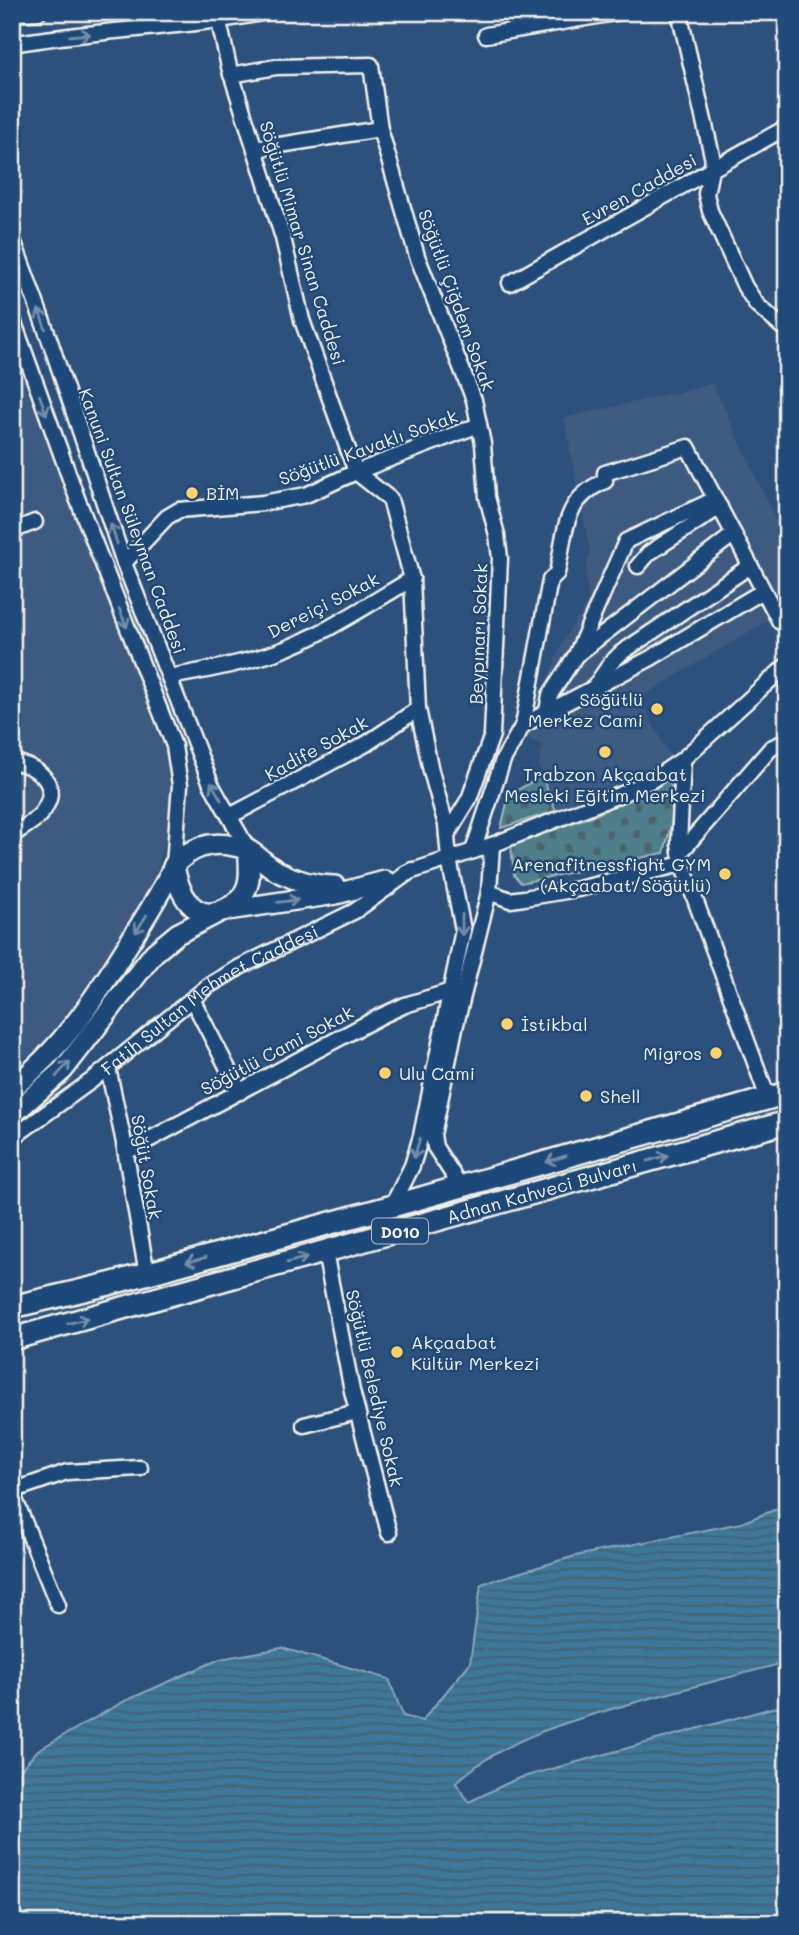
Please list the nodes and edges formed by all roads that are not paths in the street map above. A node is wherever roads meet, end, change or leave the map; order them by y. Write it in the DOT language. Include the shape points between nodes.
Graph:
graph roads {
  1 [pos="39,12"];
  2 [pos="267,12"];
  3 [pos="621,12"];
  4 [pos="679,12"];
  5 [pos="12,14"];
  6 [pos="217,17"];
  7 [pos="486,35"];
  8 [pos="12,44"];
  9 [pos="231,75"];
  10 [pos="787,128"];
  11 [pos="380,129"];
  12 [pos="255,149"];
  13 [pos="709,172"];
  14 [pos="12,237"];
  15 [pos="510,283"];
  16 [pos="12,317"];
  17 [pos="787,331"];
  18 [pos="479,425"];
  19 [pos="356,472"];
  20 [pos="718,503"];
  21 [pos="35,522"];
  22 [pos="12,531"];
  23 [pos="734,534"];
  24 [pos="124,563"];
  25 [pos="638,566"];
  26 [pos="750,566"];
  27 [pos="412,579"];
  28 [pos="763,591"];
  29 [pos="780,622"];
  30 [pos="576,655"];
  31 [pos="787,665"];
  32 [pos="169,677"];
  33 [pos="595,687"];
  34 [pos="418,709"];
  35 [pos="547,711"];
  36 [pos="523,725"];
  37 [pos="787,745"];
  38 [pos="683,759"];
  39 [pos="12,762"];
  40 [pos="230,816"];
  41 [pos="12,835"];
  42 [pos="447,835"];
  43 [pos="492,845"];
  44 [pos="249,851"];
  45 [pos="473,851"];
  46 [pos="681,858"];
  47 [pos="449,859"];
  48 [pos="174,865"];
  49 [pos="412,870"];
  50 [pos="385,881"];
  51 [pos="489,891"];
  52 [pos="221,911"];
  53 [pos="451,990"];
  54 [pos="192,999"];
  55 [pos="108,1068"];
  56 [pos="12,1088"];
  57 [pos="240,1092"];
  58 [pos="778,1095"];
  59 [pos="12,1115"];
  60 [pos="787,1122"];
  61 [pos="12,1138"];
  62 [pos="126,1152"];
  63 [pos="461,1187"];
  64 [pos="392,1206"];
  65 [pos="325,1252"];
  66 [pos="147,1274"];
  67 [pos="12,1307"];
  68 [pos="12,1339"];
  69 [pos="357,1412"];
  70 [pos="304,1424"];
  71 [pos="140,1468"];
  72 [pos="12,1492"];
  73 [pos="389,1533"];
  74 [pos="58,1605"];
  1 -- 5 [label="street"];
  2 -- 6 [label="street"];
  3 -- 7 [label="street"];
  4 -- 13 [label="street" via="713,160"];
  8 -- 6 [label="street, one-way"];
  6 -- 9 [label="street, Söğütlü Mimar Sinan Caddesi"];
  9 -- 11 [label="street, Söğütlü Çiğdem Sokak" via="276,67 371,65"];
  9 -- 12 [label="street, Söğütlü Mimar Sinan Caddesi"];
  10 -- 13 [label="street, Evren Caddesi"];
  11 -- 12 [label="street"];
  11 -- 18 [label="street, Söğütlü Çiğdem Sokak" via="417,256 465,374"];
  12 -- 19 [label="street, Söğütlü Mimar Sinan Caddesi" via="302,320"];
  13 -- 15 [label="street, Evren Caddesi"];
  13 -- 17 [label="street" via="709,211 745,287 757,305"];
  24 -- 14 [label="street, Kanuni Sultan Süleyman Caddesi, one-way"];
  16 -- 48 [label="street, one-way" via="174,746 180,785"];
  18 -- 19 [label="street, Söğütlü Kavaklı Sokak"];
  18 -- 42 [label="street, Beypınarı Sokak" via="500,558 495,706 492,735 479,775"];
  19 -- 24 [label="street, Söğütlü Kavaklı Sokak" via="289,499 179,510"];
  19 -- 27 [label="street" via="390,499"];
  20 -- 23 [label="street"];
  20 -- 25 [label="street"];
  20 -- 30 [label="street" via="626,541"];
  20 -- 36 [label="street" via="688,447 605,473 605,481 582,495 571,509 557,573 550,580"];
  21 -- 22 [label="street"];
  23 -- 26 [label="street"];
  23 -- 30 [label="street"];
  24 -- 32 [label="street, Kanuni Sultan Süleyman Caddesi"];
  26 -- 28 [label="street"];
  26 -- 33 [label="street" via="621,653"];
  27 -- 32 [label="street, Dereiçi Sokak" via="276,652"];
  27 -- 34 [label="street"];
  28 -- 29 [label="street"];
  28 -- 33 [label="street"];
  30 -- 35 [label="street" via="550,695"];
  31 -- 38 [label="street, Fatih Sultan Mehmet Caddesi"];
  40 -- 32 [label="street, Kanuni Sultan Süleyman Caddesi, one-way" via="211,784"];
  33 -- 35 [label="street"];
  34 -- 40 [label="street, Kadife Sokak" via="366,744"];
  34 -- 42 [label="street"];
  35 -- 36 [label="street"];
  36 -- 45 [label="street" via="503,760"];
  37 -- 46 [label="street" via="771,748"];
  38 -- 43 [label="street, Fatih Sultan Mehmet Caddesi" via="624,793"];
  38 -- 46 [label="street"];
  39 -- 41 [label="street" via="26,763 43,774 49,794 48,805 39,816"];
  40 -- 44 [label="street, Kanuni Sultan Süleyman Caddesi"];
  42 -- 47 [label="street"];
  43 -- 45 [label="street, Fatih Sultan Mehmet Caddesi"];
  43 -- 51 [label="street"];
  44 -- 48 [label="main road, Fatih Sultan Mehmet Caddesi" via="205,844"];
  44 -- 50 [label="main road, Fatih Sultan Mehmet Caddesi" via="276,870 311,884"];
  44 -- 52 [label="main road, Fatih Sultan Mehmet Caddesi" via="245,892"];
  45 -- 47 [label="street, Fatih Sultan Mehmet Caddesi"];
  46 -- 51 [label="street" via="578,889 510,900"];
  46 -- 58 [label="street"];
  47 -- 49 [label="street, Fatih Sultan Mehmet Caddesi"];
  47 -- 53 [label="street, one-way" via="463,930"];
  48 -- 52 [label="main road, Fatih Sultan Mehmet Caddesi" via="178,888 191,906 209,913"];
  48 -- 56 [label="main road, Fatih Sultan Mehmet Caddesi, one-way" via="110,973 60,1044"];
  49 -- 50 [label="street, Fatih Sultan Mehmet Caddesi"];
  49 -- 54 [label="street, Fatih Sultan Mehmet Caddesi" via="355,911 240,967"];
  52 -- 50 [label="main road, Fatih Sultan Mehmet Caddesi, one-way" via="336,894"];
  51 -- 63 [label="street" via="433,1135 435,1147"];
  59 -- 52 [label="main road, Fatih Sultan Mehmet Caddesi, one-way" via="63,1070 154,953 177,934"];
  53 -- 57 [label="street, Söğütlü Cami Sokak" via="379,1017"];
  53 -- 64 [label="street, one-way" via="421,1136"];
  54 -- 55 [label="street, Fatih Sultan Mehmet Caddesi"];
  54 -- 57 [label="street"];
  55 -- 61 [label="street, Fatih Sultan Mehmet Caddesi"];
  55 -- 62 [label="street, Söğüt Sokak"];
  57 -- 62 [label="street, Söğütlü Cami Sokak"];
  58 -- 63 [label="highway, Adnan Kahveci Bulvarı / D010, one-way"];
  65 -- 60 [label="highway, Adnan Kahveci Bulvarı / D010, one-way"];
  62 -- 66 [label="street, Söğüt Sokak"];
  63 -- 64 [label="highway, Adnan Kahveci Bulvarı / D010"];
  64 -- 66 [label="highway, Adnan Kahveci Bulvarı / D010, one-way"];
  68 -- 65 [label="highway, Adnan Kahveci Bulvarı / D010, one-way"];
  65 -- 69 [label="street, Söğütlü Belediye Sokak"];
  66 -- 67 [label="highway, Adnan Kahveci Bulvarı / D010"];
  69 -- 70 [label="street"];
  69 -- 73 [label="street, Söğütlü Belediye Sokak"];
  71 -- 72 [label="street" via="67,1472"];
  72 -- 74 [label="street"];
}
